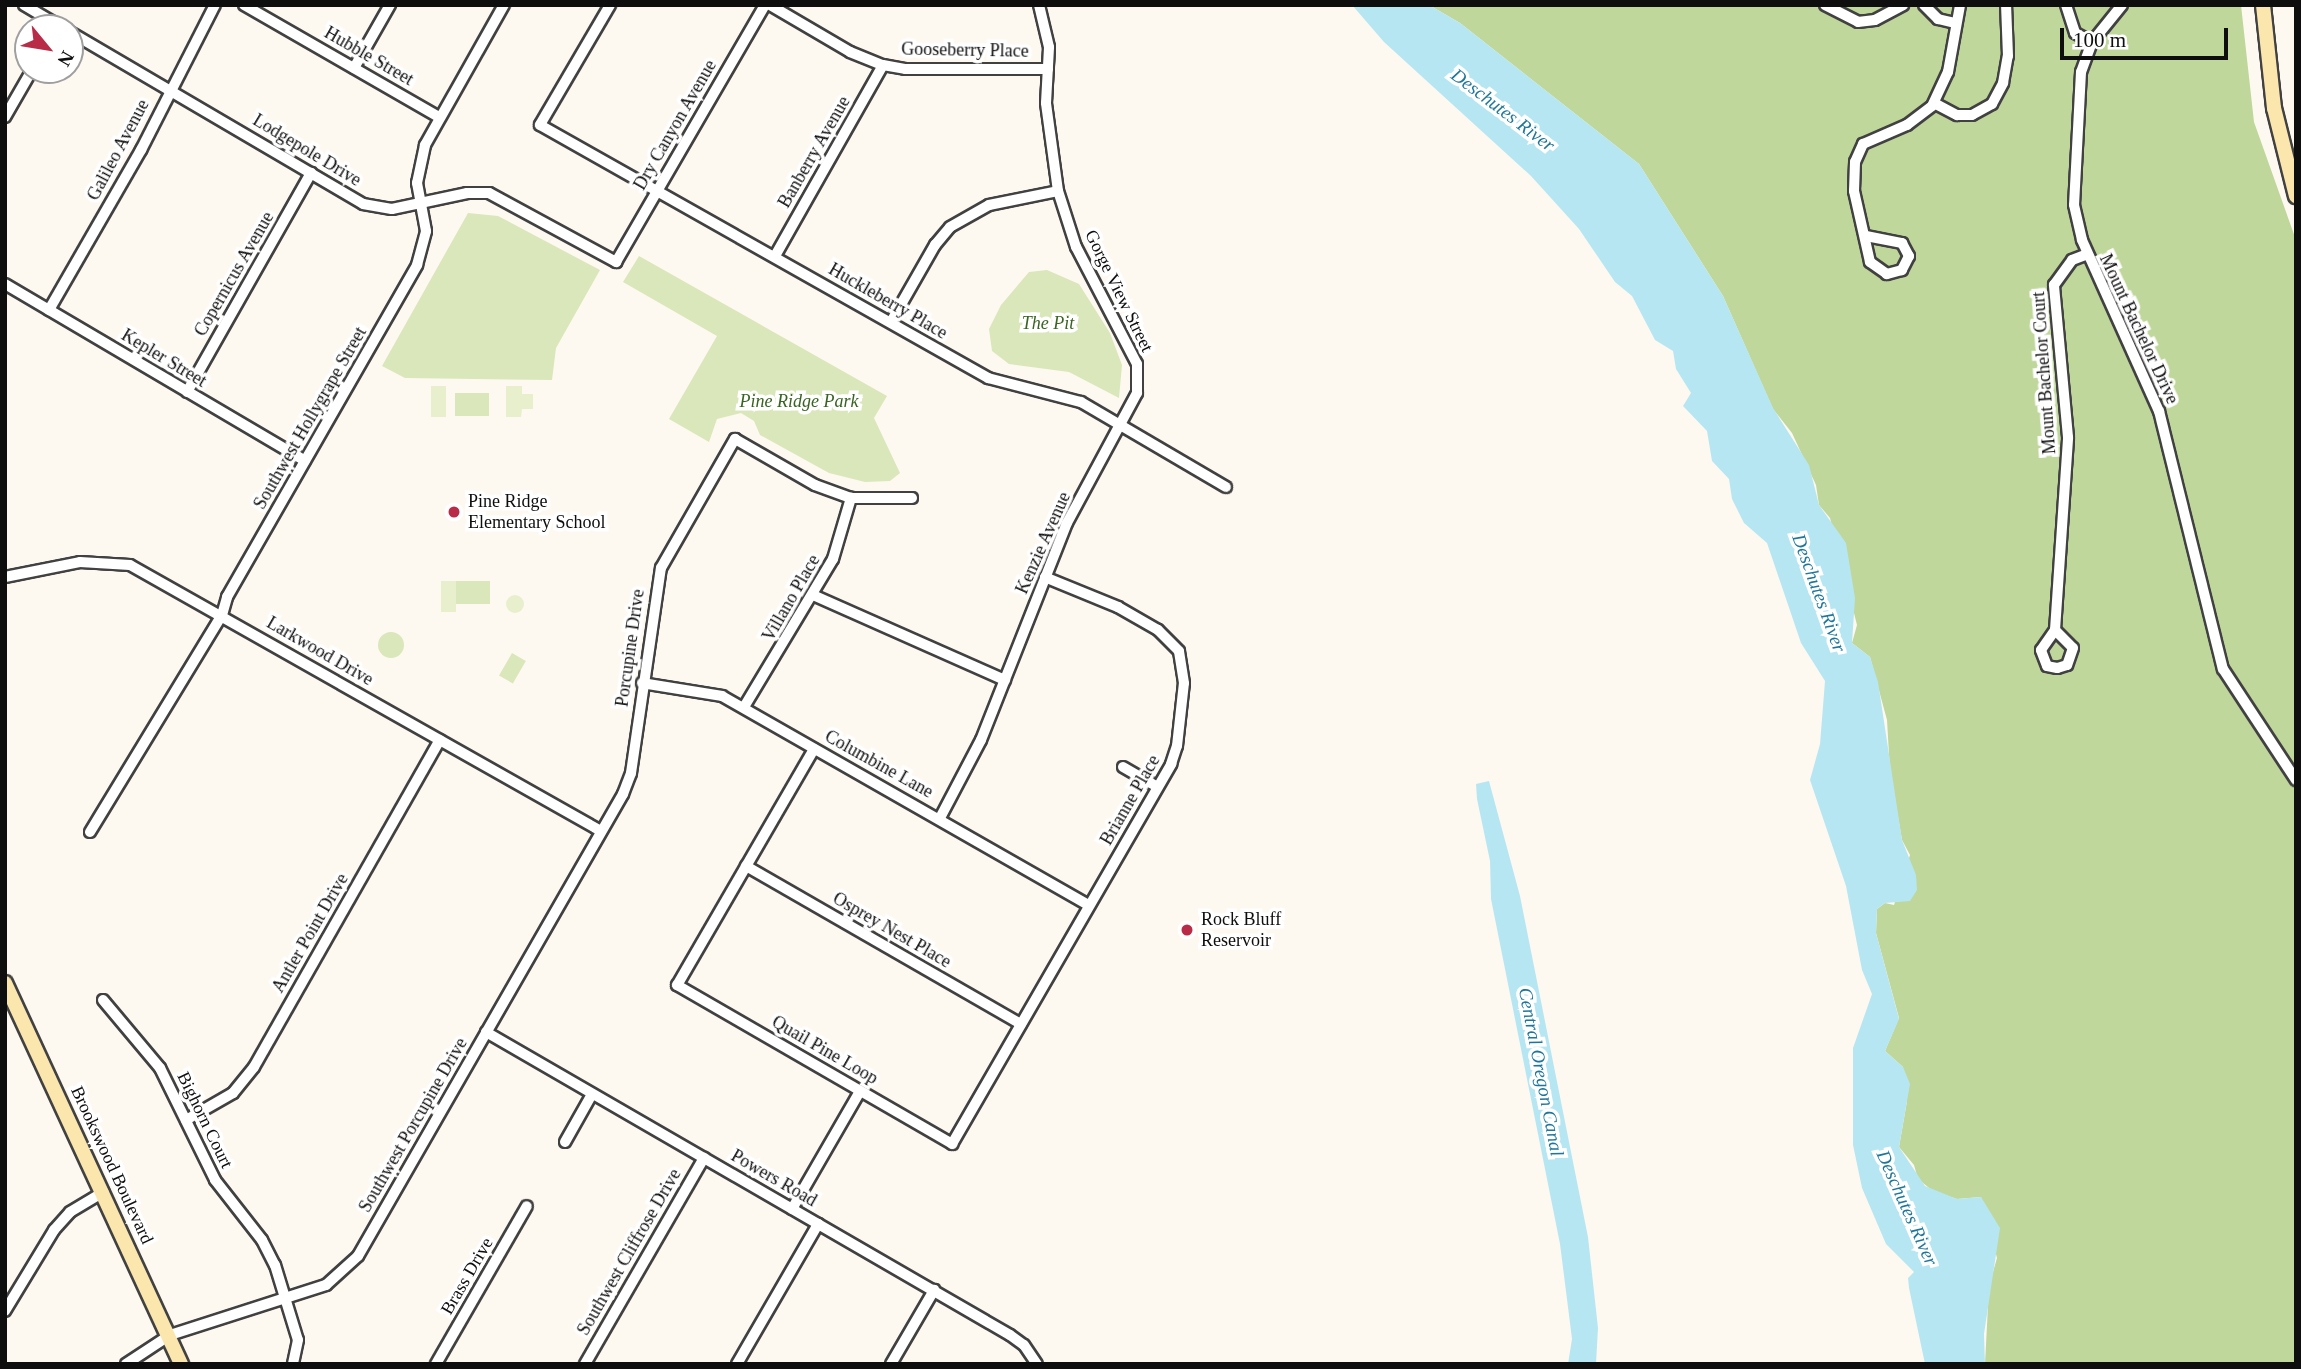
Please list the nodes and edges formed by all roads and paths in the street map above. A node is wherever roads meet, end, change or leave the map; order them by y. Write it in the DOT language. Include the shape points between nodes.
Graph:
graph roads {
  1 [pos="215,5"];
  2 [pos="244,5"];
  3 [pos="390,5"];
  4 [pos="504,5"];
  5 [pos="610,5"];
  6 [pos="767,5"];
  7 [pos="1039,5"];
  8 [pos="1825,5"];
  9 [pos="1903,5"];
  10 [pos="1924,5"];
  11 [pos="1960,5"];
  12 [pos="2006,5"];
  13 [pos="2066,5"];
  14 [pos="2122,5"];
  15 [pos="2263,5"];
  16 [pos="1956,23"];
  17 [pos="84,40"];
  18 [pos="2092,42"];
  19 [pos="883,65"];
  20 [pos="354,68"];
  21 [pos="1048,69"];
  22 [pos="22,84"];
  23 [pos="170,90"];
  24 [pos="9,102"];
  25 [pos="1934,103"];
  26 [pos="5,117"];
  27 [pos="439,117"];
  28 [pos="311,173"];
  29 [pos="658,190"];
  30 [pos="1058,191"];
  31 [pos="2296,196"];
  32 [pos="420,203"];
  33 [pos="1866,236"];
  34 [pos="2085,255"];
  35 [pos="775,256"];
  36 [pos="616,262"];
  37 [pos="5,284"];
  38 [pos="49,310"];
  39 [pos="891,321"];
  40 [pos="187,391"];
  41 [pos="1122,426"];
  42 [pos="305,461"];
  43 [pos="1226,487"];
  44 [pos="850,498"];
  45 [pos="912,498"];
  46 [pos="1045,577"];
  47 [pos="5,578"];
  48 [pos="813,595"];
  49 [pos="222,615"];
  50 [pos="2055,631"];
  51 [pos="1005,680"];
  52 [pos="642,683"];
  53 [pos="744,707"];
  54 [pos="440,740"];
  55 [pos="814,748"];
  56 [pos="1123,767"];
  57 [pos="2296,779"];
  58 [pos="1157,787"];
  59 [pos="940,818"];
  60 [pos="601,831"];
  61 [pos="90,832"];
  62 [pos="746,866"];
  63 [pos="1089,905"];
  64 [pos="5,983"];
  65 [pos="103,1000"];
  66 [pos="1021,1024"];
  67 [pos="485,1032"];
  68 [pos="860,1091"];
  69 [pos="592,1094"];
  70 [pos="186,1120"];
  71 [pos="565,1142"];
  72 [pos="704,1158"];
  73 [pos="103,1192"];
  74 [pos="527,1206"];
  75 [pos="792,1209"];
  76 [pos="818,1224"];
  77 [pos="934,1290"];
  78 [pos="286,1298"];
  79 [pos="5,1311"];
  80 [pos="170,1335"];
  81 [pos="126,1364"];
  82 [pos="181,1364"];
  83 [pos="293,1364"];
  84 [pos="436,1364"];
  85 [pos="585,1364"];
  86 [pos="737,1364"];
  87 [pos="891,1364"];
  88 [pos="1037,1364"];
  1 -- 23 [label="street, Galileo Avenue"];
  2 -- 20 [label="street, Hubble Street"];
  3 -- 20 [label="street"];
  4 -- 27 [label="street, Southwest Hollygrape Street"];
  5 -- 29 [label="street, Huckleberry Place" via="540,124"];
  6 -- 19 [label="street, Gooseberry Place" via="850,52"];
  6 -- 29 [label="street, Dry Canyon Avenue"];
  7 -- 21 [label="street, Gorge View Street" via="1048,32"];
  8 -- 9 [label="street" via="1858,22 1875,20"];
  10 -- 16 [label="street" via="1938,19"];
  11 -- 16 [label="street"];
  12 -- 25 [label="street" via="2008,56 2003,83 1992,104 1972,115 1956,115"];
  13 -- 18 [label="street" via="2074,33"];
  14 -- 18 [label="street, Mount Bachelor Drive"];
  15 -- 31 [label="main road" via="2274,108"];
  16 -- 25 [label="street" via="1948,72"];
  17 -- 23 [label="street, Lodgepole Drive"];
  18 -- 34 [label="street, Mount Bachelor Drive" via="2081,72 2076,115 2074,205"];
  19 -- 21 [label="street, Gooseberry Place"];
  19 -- 35 [label="street, Banberry Avenue"];
  20 -- 27 [label="street, Hubble Street"];
  21 -- 30 [label="street, Gorge View Street" via="1049,143"];
  22 -- 24 [label="street"];
  23 -- 28 [label="street, Lodgepole Drive"];
  23 -- 38 [label="street, Galileo Avenue"];
  24 -- 26 [label="street"];
  25 -- 33 [label="street" via="1923,116 1863,144 1854,191"];
  27 -- 32 [label="street, Southwest Hollygrape Street" via="418,166"];
  28 -- 32 [label="street, Lodgepole Drive" via="363,204 392,209"];
  28 -- 40 [label="street, Copernicus Avenue"];
  29 -- 35 [label="street, Huckleberry Place"];
  29 -- 36 [label="street, Dry Canyon Avenue"];
  30 -- 39 [label="street" via="989,205 950,227 934,245"];
  30 -- 41 [label="street, Gorge View Street" via="1076,247 1137,364 1137,393"];
  32 -- 36 [label="street, Lodgepole Drive" via="489,193"];
  32 -- 42 [label="street, Southwest Hollygrape Street" via="426,231 417,265"];
  34 -- 50 [label="street, Mount Bachelor Court" via="2072,260 2054,285 2068,437"];
  34 -- 57 [label="street, Mount Bachelor Drive" via="2160,411 2222,669"];
  35 -- 39 [label="street, Huckleberry Place"];
  37 -- 38 [label="street, Kepler Street"];
  38 -- 40 [label="street, Kepler Street"];
  39 -- 41 [label="street, Huckleberry Place" via="988,378 1021,389 1064,395"];
  40 -- 42 [label="street, Kepler Street"];
  41 -- 43 [label="street, Huckleberry Place"];
  41 -- 46 [label="street, Kenzie Avenue" via="1067,523"];
  42 -- 49 [label="street, Southwest Hollygrape Street" via="227,597"];
  44 -- 45 [label="street"];
  44 -- 48 [label="street, Villano Place" via="842,538"];
  44 -- 52 [label="street, Porcupine Drive" via="815,485 735,439 661,568"];
  46 -- 51 [label="street, Kenzie Avenue"];
  46 -- 58 [label="street, Brianne Place" via="1118,607 1158,631 1179,651 1184,683 1177,746"];
  47 -- 49 [label="street, Larkwood Drive" via="80,562 110,561 152,575"];
  48 -- 51 [label="street"];
  48 -- 53 [label="street, Villano Place"];
  49 -- 54 [label="street, Larkwood Drive"];
  49 -- 61 [label="street, Southwest Hollygrape Street"];
  51 -- 59 [label="street, Kenzie Avenue" via="981,740"];
  52 -- 53 [label="street, Columbine Lane" via="706,691"];
  52 -- 60 [label="street, Porcupine Drive" via="631,773"];
  53 -- 55 [label="street, Columbine Lane"];
  54 -- 60 [label="street, Larkwood Drive"];
  54 -- 70 [label="street, Antler Point Drive" via="254,1067 233,1093"];
  55 -- 59 [label="street, Columbine Lane"];
  55 -- 62 [label="street, Quail Pine Loop"];
  56 -- 58 [label="street"];
  58 -- 63 [label="street, Brianne Place"];
  59 -- 63 [label="street, Columbine Lane"];
  60 -- 67 [label="street, Southwest Porcupine Drive"];
  62 -- 66 [label="street, Osprey Nest Place"];
  62 -- 68 [label="street, Quail Pine Loop" via="677,985"];
  63 -- 66 [label="street, Quail Pine Loop"];
  64 -- 73 [label="main road, Brookswood Boulevard"];
  65 -- 70 [label="street, Bighorn Court" via="160,1068"];
  66 -- 68 [label="street, Quail Pine Loop" via="952,1144"];
  67 -- 69 [label="street, Powers Road"];
  67 -- 78 [label="street, Southwest Porcupine Drive" via="348,1269 326,1285"];
  68 -- 75 [label="street"];
  69 -- 71 [label="street"];
  69 -- 72 [label="street, Powers Road"];
  70 -- 78 [label="street, Bighorn Court" via="215,1180 262,1240"];
  72 -- 75 [label="street, Powers Road"];
  72 -- 85 [label="street, Southwest Cliffrose Drive"];
  73 -- 79 [label="street" via="70,1212 54,1230"];
  73 -- 80 [label="main road, Brookswood Boulevard"];
  74 -- 84 [label="street, Brass Drive"];
  75 -- 76 [label="street, Powers Road"];
  76 -- 77 [label="street, Powers Road"];
  76 -- 86 [label="street"];
  77 -- 87 [label="street"];
  77 -- 88 [label="street, Powers Road" via="1024,1345"];
  78 -- 80 [label="street, Southwest Porcupine Drive"];
  78 -- 83 [label="street, Bighorn Court" via="298,1340"];
  80 -- 81 [label="street, Southwest Porcupine Drive"];
  80 -- 82 [label="main road, Brookswood Boulevard"];
}
